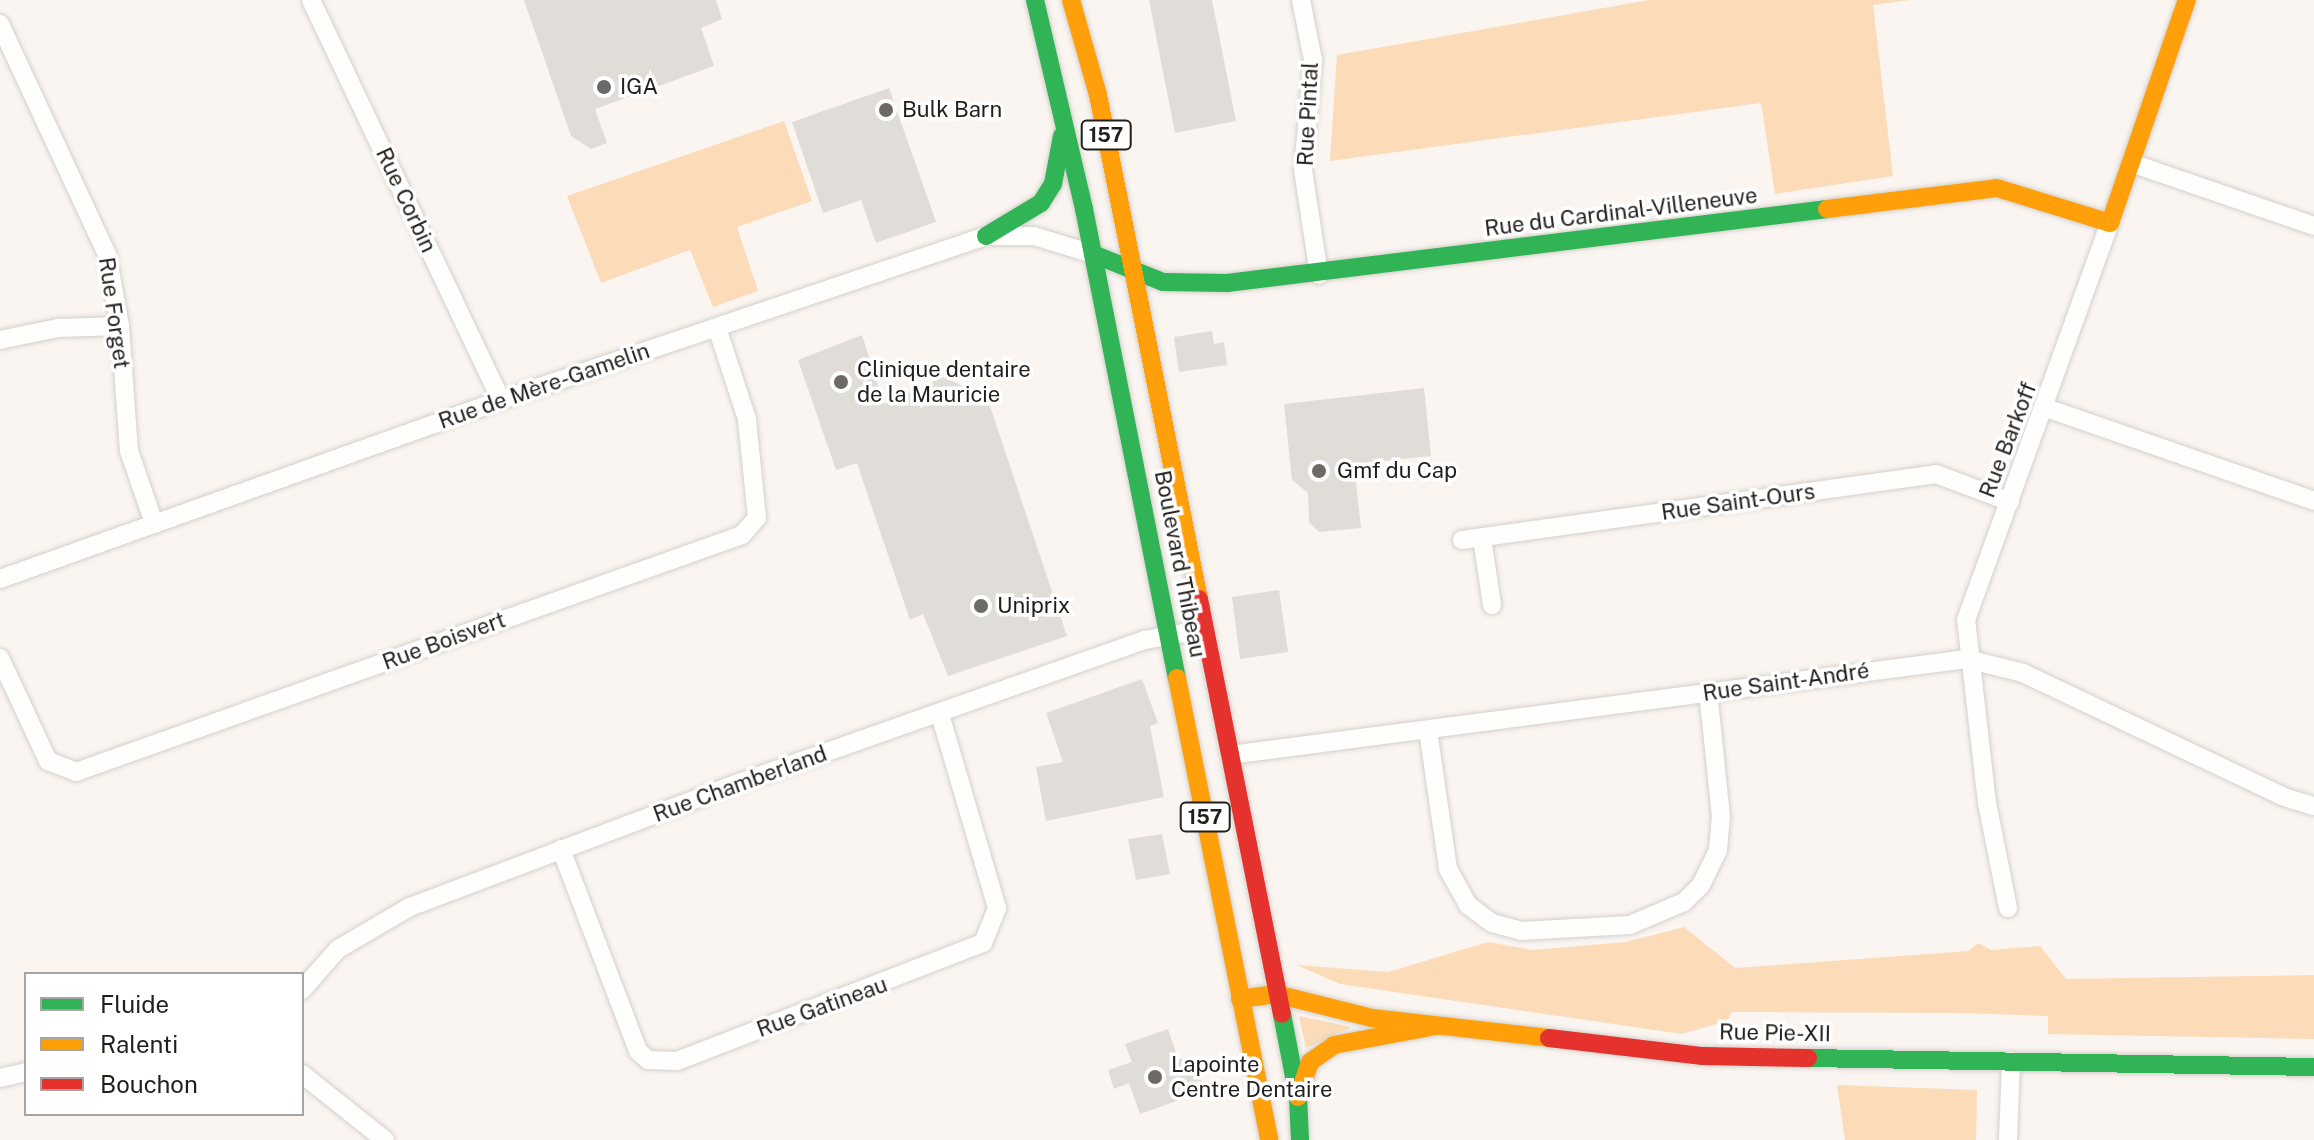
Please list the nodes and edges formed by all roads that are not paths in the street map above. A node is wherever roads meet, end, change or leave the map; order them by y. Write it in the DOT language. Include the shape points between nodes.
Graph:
graph roads {
  1 [pos="311,0"];
  2 [pos="1035,0"];
  3 [pos="1071,0"];
  4 [pos="1301,0"];
  5 [pos="2187,0"];
  6 [pos="0,24"];
  7 [pos="1064,114"];
  8 [pos="2131,163"];
  9 [pos="2110,223"];
  10 [pos="2314,226"];
  11 [pos="986,236"];
  12 [pos="1093,254"];
  13 [pos="1134,271"];
  14 [pos="1319,275"];
  15 [pos="120,326"];
  16 [pos="717,328"];
  17 [pos="0,340"];
  18 [pos="501,400"];
  19 [pos="2046,408"];
  20 [pos="2314,501"];
  21 [pos="2010,502"];
  22 [pos="154,523"];
  23 [pos="1482,538"];
  24 [pos="1462,540"];
  25 [pos="0,579"];
  26 [pos="1492,605"];
  27 [pos="1205,629"];
  28 [pos="1170,635"];
  29 [pos="0,658"];
  30 [pos="1967,659"];
  31 [pos="1708,692"];
  32 [pos="940,714"];
  33 [pos="1428,730"];
  34 [pos="1230,755"];
  35 [pos="2314,806"];
  36 [pos="561,849"];
  37 [pos="2008,908"];
  38 [pos="304,988"];
  39 [pos="1276,994"];
  40 [pos="1240,999"];
  41 [pos="1436,1026"];
  42 [pos="2011,1061"];
  43 [pos="2314,1067"];
  44 [pos="24,1072"];
  45 [pos="304,1076"];
  46 [pos="0,1078"];
  47 [pos="1298,1097"];
  48 [pos="385,1140"];
  49 [pos="1269,1140"];
  50 [pos="1300,1140"];
  51 [pos="2008,1140"];
  1 -- 18 [label="street, Rue Corbin"];
  2 -- 7 [label="main road, Boulevard Thibeau / 157"];
  3 -- 13 [label="main road, Boulevard Thibeau / 157" via="1098,95"];
  4 -- 14 [label="street, Rue Pintal" via="1313,60 1303,170"];
  5 -- 8 [label="main road, Rue Barkoff"];
  6 -- 15 [label="street, Rue Forget" via="96,223"];
  7 -- 11 [label="main road" via="1057,170 1047,194 1024,216"];
  7 -- 12 [label="main road, Boulevard Thibeau / 157"];
  8 -- 9 [label="main road, Rue Barkoff"];
  8 -- 10 [label="street"];
  9 -- 14 [label="main road, Rue du Cardinal-Villeneuve" via="1997,188"];
  9 -- 19 [label="street, Rue Barkoff"];
  11 -- 12 [label="street, Rue de Mère-Gamelin" via="1034,236"];
  11 -- 16 [label="street, Rue de Mère-Gamelin"];
  12 -- 13 [label="main road, Rue du Cardinal-Villeneuve"];
  12 -- 28 [label="main road, Boulevard Thibeau / 157"];
  13 -- 14 [label="main road, Rue du Cardinal-Villeneuve" via="1163,282"];
  13 -- 27 [label="main road, Boulevard Thibeau / 157"];
  15 -- 17 [label="street" via="58,328"];
  15 -- 22 [label="street, Rue Forget" via="129,451"];
  16 -- 18 [label="street, Rue de Mère-Gamelin"];
  16 -- 29 [label="street, Rue Boisvert" via="747,419 757,518 742,535 76,772 48,761"];
  18 -- 22 [label="street, Rue de Mère-Gamelin"];
  19 -- 20 [label="street"];
  19 -- 21 [label="street, Rue Barkoff"];
  21 -- 23 [label="street, Rue Saint-Ours" via="1936,474"];
  21 -- 30 [label="street, Rue Barkoff" via="1966,620"];
  22 -- 25 [label="street, Rue de Mère-Gamelin"];
  23 -- 24 [label="street, Rue Saint-Ours"];
  23 -- 26 [label="street"];
  27 -- 28 [label="street, Rue Chamberland"];
  27 -- 34 [label="main road, Boulevard Thibeau / 157"];
  28 -- 32 [label="street, Rue Chamberland"];
  28 -- 40 [label="main road, Boulevard Thibeau / 157"];
  30 -- 31 [label="street, Rue Saint-André"];
  30 -- 35 [label="street, Rue Saint-André" via="2023,673 2284,797"];
  30 -- 37 [label="street, Rue Barkoff"];
  31 -- 33 [label="street, Rue Saint-André"];
  31 -- 33 [label="street" via="1721,817 1714,863 1684,902 1630,925 1521,931 1492,923 1468,905 1448,869"];
  32 -- 36 [label="street, Rue Chamberland"];
  32 -- 36 [label="street, Rue Gatineau" via="997,908 983,943 677,1061 648,1060 638,1051"];
  33 -- 34 [label="street, Rue Saint-André"];
  34 -- 39 [label="main road, Boulevard Thibeau / 157"];
  36 -- 38 [label="street, Rue Chamberland" via="377,922 338,949"];
  39 -- 40 [label="main road, Rue Pie-XII"];
  39 -- 41 [label="main road, Rue Pie-XII" via="1372,1018"];
  39 -- 47 [label="main road, Boulevard Thibeau / 157"];
  40 -- 49 [label="main road, Boulevard Thibeau / 157"];
  41 -- 42 [label="main road, Rue Pie-XII" via="1703,1056"];
  41 -- 47 [label="main road" via="1334,1045 1310,1062"];
  42 -- 43 [label="main road, Rue Pie-XII"];
  42 -- 51 [label="street"];
  44 -- 46 [label="street"];
  45 -- 48 [label="street"];
  47 -- 50 [label="main road, Boulevard Thibeau / 157"];
}
